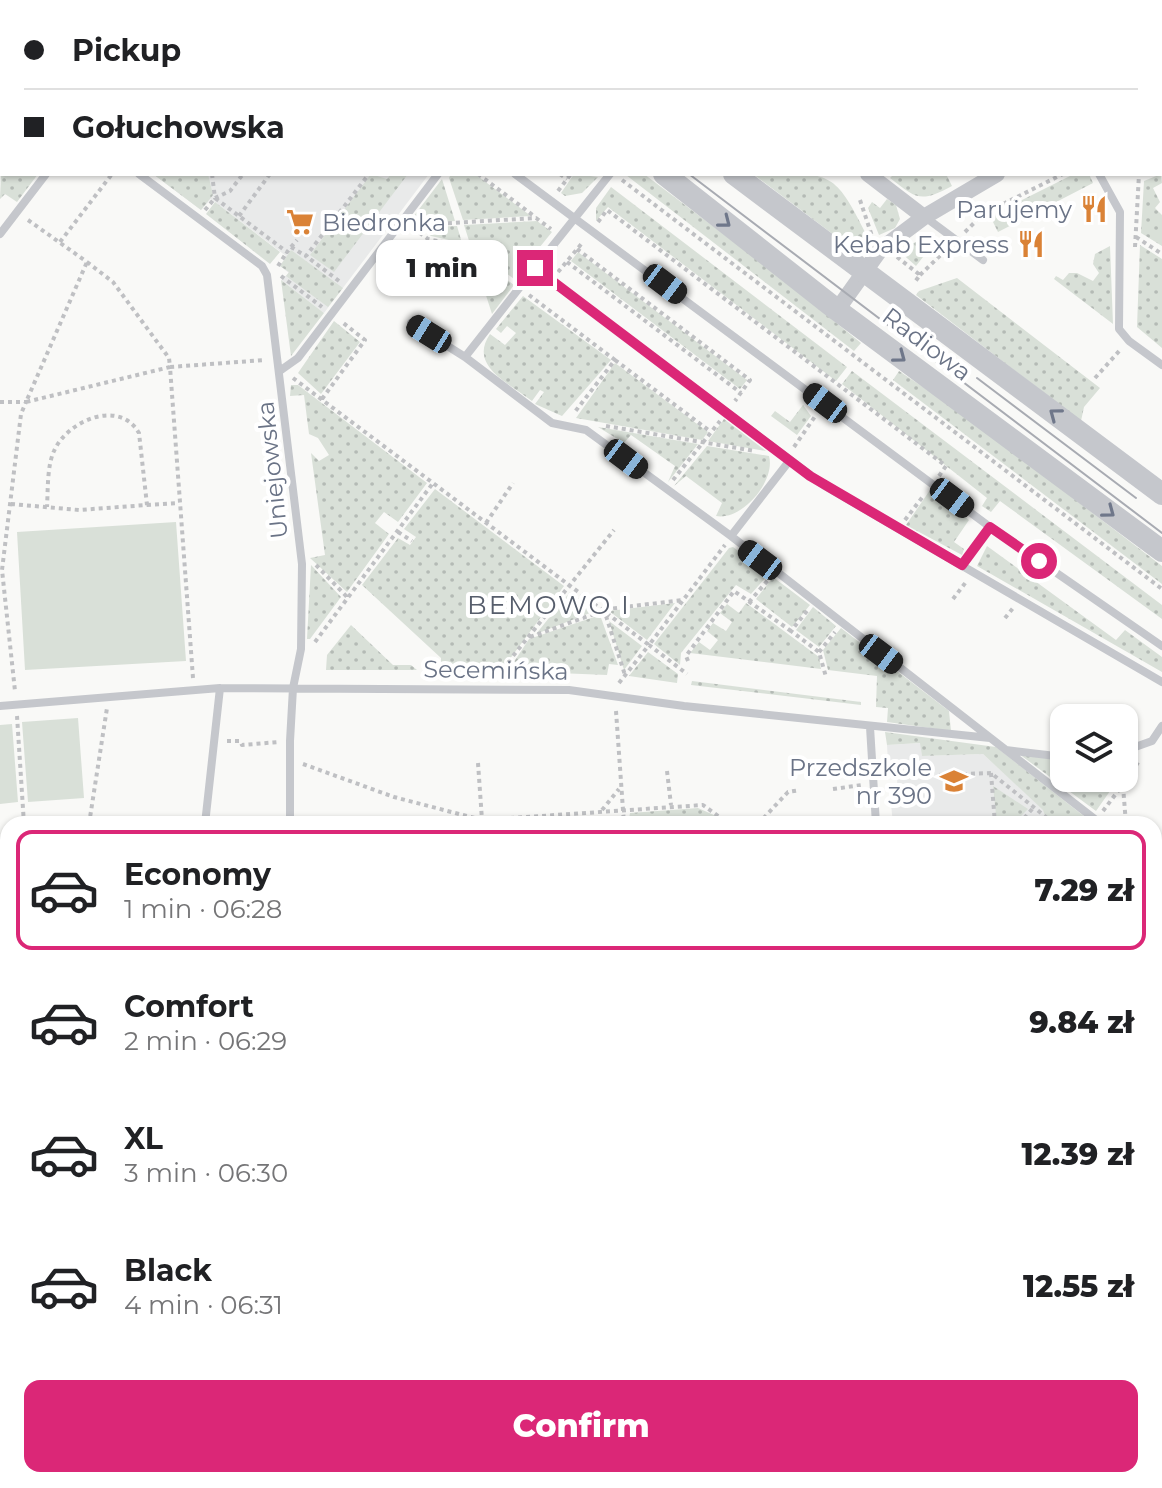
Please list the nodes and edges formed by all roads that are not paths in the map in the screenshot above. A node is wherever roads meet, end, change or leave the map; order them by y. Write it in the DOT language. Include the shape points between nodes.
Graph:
graph roads {
  1 [pos="44,176"];
  2 [pos="142,176"];
  3 [pos="436,176"];
  4 [pos="518,176"];
  5 [pos="610,176"];
  6 [pos="667,176"];
  7 [pos="737,176"];
  8 [pos="871,176"];
  9 [pos="994,176"];
  10 [pos="1100,176"];
  11 [pos="924,217"];
  12 [pos="577,218"];
  13 [pos="0,234"];
  14 [pos="983,260"];
  15 [pos="535,268"];
  16 [pos="863,270"];
  17 [pos="837,310"];
  18 [pos="411,323"];
  19 [pos="465,357"];
  20 [pos="1162,365"];
  21 [pos="281,374"];
  22 [pos="788,459"];
  23 [pos="1162,494"];
  24 [pos="990,527"];
  25 [pos="731,536"];
  26 [pos="1162,551"];
  27 [pos="962,565"];
  28 [pos="1162,646"];
  29 [pos="1162,682"];
  30 [pos="220,688"];
  31 [pos="293,688"];
  32 [pos="0,706"];
  33 [pos="1162,726"];
  34 [pos="870,727"];
  35 [pos="990,738"];
  36 [pos="1138,746"];
  37 [pos="1006,750"];
  38 [pos="1050,755"];
  39 [pos="206,816"];
  40 [pos="290,816"];
  41 [pos="876,816"];
  42 [pos="1091,816"];
  1 -- 13 [label="lane"];
  2 -- 21 [label="lane, Uniejowska" via="262,266"];
  3 -- 21 [label="lane"];
  4 -- 12 [label="lane"];
  5 -- 12 [label="lane"];
  6 -- 17 [label="street, Radiowa, one-way"];
  7 -- 16 [label="street, Radiowa"];
  8 -- 11 [label="street"];
  9 -- 11 [label="street"];
  10 -- 20 [label="lane" via="1120,212 1119,329"];
  11 -- 14 [label="lane"];
  11 -- 16 [label="street"];
  12 -- 15 [label="lane"];
  12 -- 24 [label="lane"];
  15 -- 19 [label="lane"];
  15 -- 22 [label="lane"];
  16 -- 17 [label="street"];
  23 -- 16 [label="street, Radiowa, one-way"];
  17 -- 26 [label="street, Radiowa, one-way"];
  18 -- 19 [label="lane"];
  19 -- 25 [label="lane" via="552,423 586,430"];
  21 -- 31 [label="lane, Uniejowska" via="302,564 303,615"];
  22 -- 25 [label="lane"];
  22 -- 27 [label="lane"];
  24 -- 27 [label="lane"];
  24 -- 28 [label="lane"];
  25 -- 35 [label="lane"];
  27 -- 29 [label="lane"];
  30 -- 31 [label="lane, Secemińska"];
  30 -- 32 [label="lane, Secemińska"];
  30 -- 39 [label="lane"];
  31 -- 34 [label="lane, Secemińska" via="569,690"];
  31 -- 40 [label="lane, Uniejowska"];
  33 -- 36 [label="lane" via="1152,741"];
  34 -- 35 [label="lane, Secemińska"];
  34 -- 41 [label="lane"];
  35 -- 37 [label="lane"];
  37 -- 38 [label="lane"];
  37 -- 42 [label="lane"];
}
